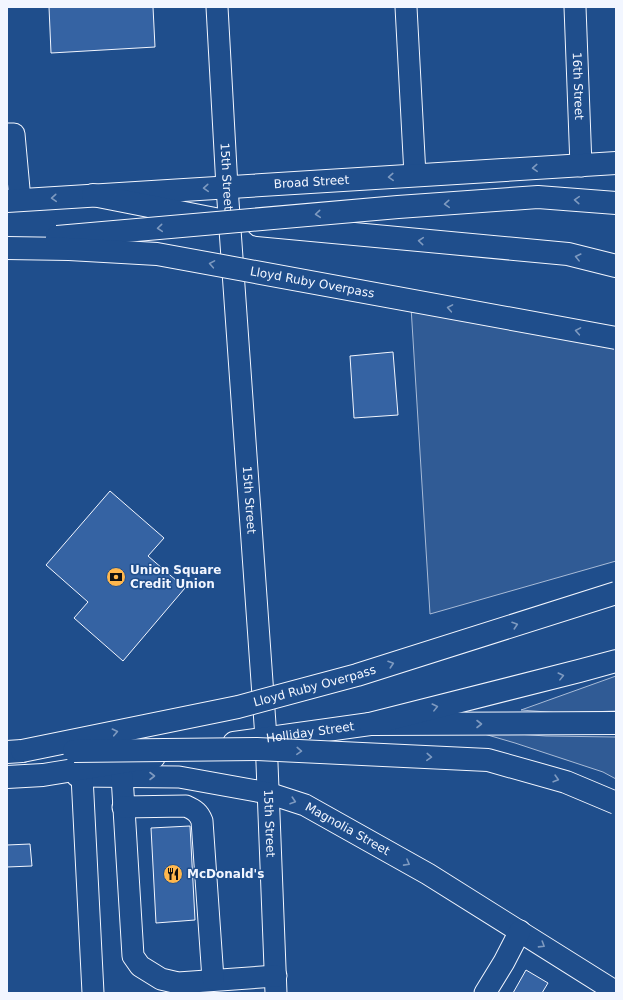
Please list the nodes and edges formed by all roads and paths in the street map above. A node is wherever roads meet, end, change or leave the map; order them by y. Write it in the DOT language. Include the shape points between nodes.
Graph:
graph roads {
  1 [pos="217,7"];
  2 [pos="406,7"];
  3 [pos="574,7"];
  4 [pos="7,134"];
  5 [pos="616,163"];
  6 [pos="581,166"];
  7 [pos="415,176"];
  8 [pos="227,187"];
  9 [pos="13,194"];
  10 [pos="93,195"];
  11 [pos="616,203"];
  12 [pos="230,222"];
  13 [pos="7,242"];
  14 [pos="7,248"];
  15 [pos="616,266"];
  16 [pos="616,338"];
  17 [pos="616,593"];
  18 [pos="616,660"];
  19 [pos="616,723"];
  20 [pos="370,724"];
  21 [pos="266,738"];
  22 [pos="15,752"];
  23 [pos="43,775"];
  24 [pos="82,776"];
  25 [pos="122,776"];
  26 [pos="7,777"];
  27 [pos="268,793"];
  28 [pos="616,803"];
  29 [pos="123,807"];
  30 [pos="520,931"];
  31 [pos="213,980"];
  32 [pos="276,984"];
  33 [pos="616,992"];
  34 [pos="93,993"];
  35 [pos="484,993"];
  1 -- 8 [label="street, 15th Street"];
  2 -- 7 [label="street"];
  3 -- 6 [label="street, 16th Street"];
  4 -- 9 [label="street" via="14,134"];
  5 -- 6 [label="main road, Broad Street"];
  6 -- 7 [label="main road, Broad Street, one-way"];
  7 -- 8 [label="main road, Broad Street, one-way"];
  8 -- 10 [label="main road, Broad Street, one-way"];
  8 -- 12 [label="street, 15th Street"];
  10 -- 9 [label="main road, Broad Street, one-way"];
  10 -- 12 [label="main road"];
  11 -- 13 [label="main road, one-way, bridge" via="538,197"];
  15 -- 12 [label="main road, one-way" via="568,254"];
  12 -- 21 [label="street, 15th Street"];
  16 -- 14 [label="main road, Lloyd Ruby Overpass, one-way, bridge" via="157,254"];
  22 -- 17 [label="main road, Lloyd Ruby Overpass, one-way, bridge" via="238,707 357,675"];
  20 -- 18 [label="main road, one-way"];
  20 -- 19 [label="main road, Holliday Street, one-way"];
  20 -- 21 [label="main road, Holliday Street"];
  21 -- 23 [label="main road, Holliday Street"];
  21 -- 27 [label="street, 15th Street"];
  22 -- 28 [label="main road, one-way, bridge" via="257,749 488,760 566,782"];
  23 -- 24 [label="street, Magnolia Street"];
  23 -- 26 [label="main road, Holliday Street"];
  24 -- 25 [label="street, Magnolia Street"];
  24 -- 34 [label="street"];
  25 -- 27 [label="street, Magnolia Street, one-way" via="179,777"];
  25 -- 29 [label="street"];
  27 -- 30 [label="street, Magnolia Street, one-way" via="305,805 428,874"];
  27 -- 32 [label="street, 15th Street"];
  29 -- 31 [label="street" via="133,956 136,962 161,979 178,983"];
  29 -- 31 [label="street" via="186,806 199,814 202,821"];
  30 -- 33 [label="street, Magnolia Street, one-way"];
  30 -- 35 [label="street"];
  31 -- 32 [label="street"];
}
